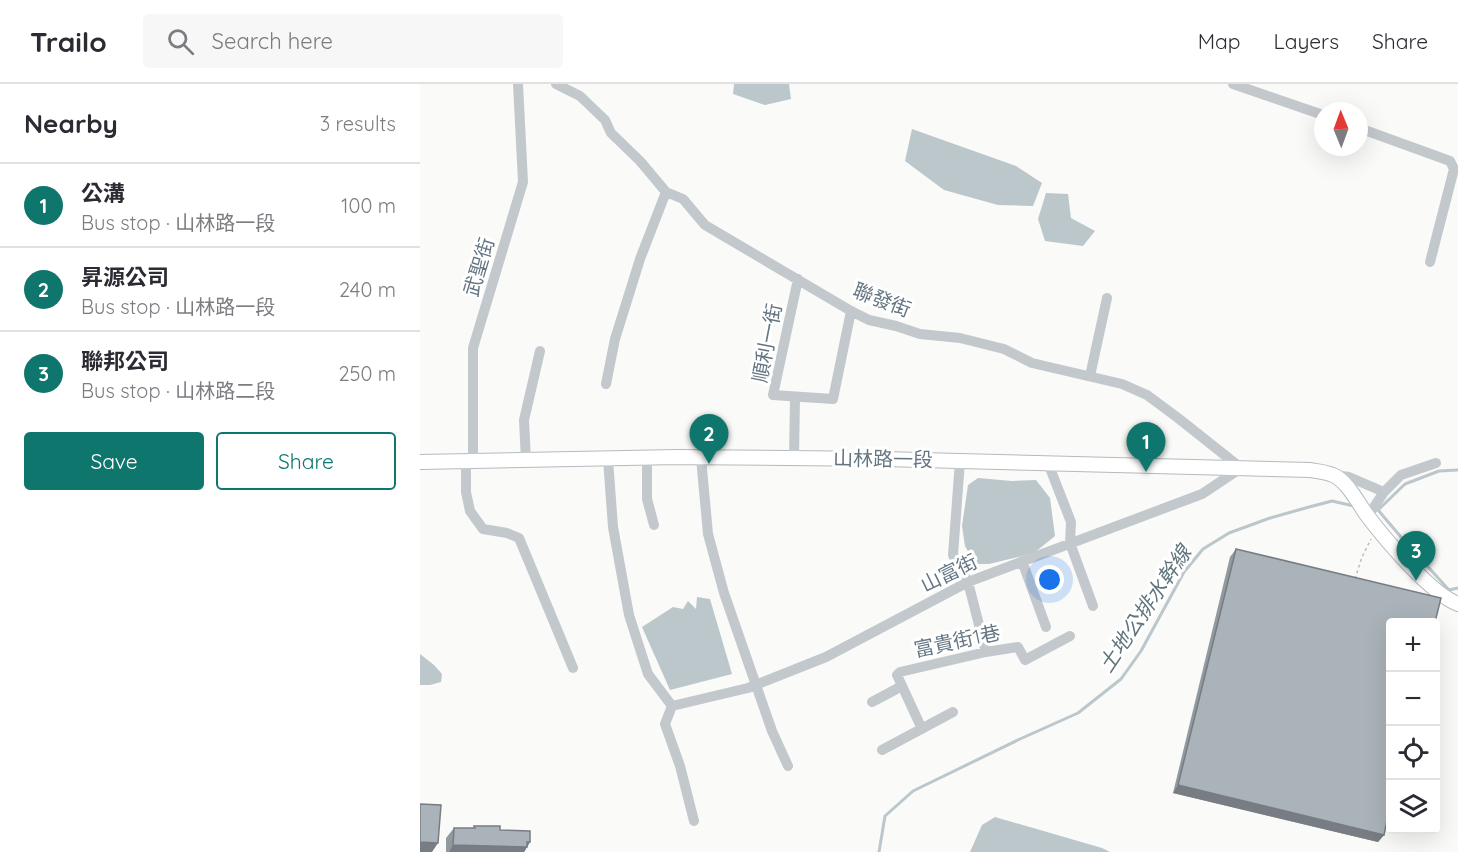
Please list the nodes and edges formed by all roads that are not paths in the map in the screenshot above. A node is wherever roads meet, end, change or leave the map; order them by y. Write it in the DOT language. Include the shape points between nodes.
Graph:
graph roads {
  1 [pos="518,84"];
  2 [pos="556,84"];
  3 [pos="1233,84"];
  4 [pos="1314,112"];
  5 [pos="1368,131"];
  6 [pos="666,192"];
  7 [pos="1430,262"];
  8 [pos="798,279"];
  9 [pos="1107,298"];
  10 [pos="851,311"];
  11 [pos="540,351"];
  12 [pos="1090,376"];
  13 [pos="606,384"];
  14 [pos="795,397"];
  15 [pos="647,458"];
  16 [pos="701,458"];
  17 [pos="794,458"];
  18 [pos="608,459"];
  19 [pos="526,460"];
  20 [pos="470,461"];
  21 [pos="960,461"];
  22 [pos="420,462"];
  23 [pos="1048,463"];
  24 [pos="1436,463"];
  25 [pos="1241,468"];
  26 [pos="1338,479"];
  27 [pos="1383,492"];
  28 [pos="1369,518"];
  29 [pos="654,525"];
  30 [pos="1070,543"];
  31 [pos="1022,561"];
  32 [pos="968,582"];
  33 [pos="1458,604"];
  34 [pos="1093,606"];
  35 [pos="1046,627"];
  36 [pos="1070,636"];
  37 [pos="986,652"];
  38 [pos="573,668"];
  39 [pos="756,684"];
  40 [pos="902,686"];
  41 [pos="872,702"];
  42 [pos="672,706"];
  43 [pos="953,712"];
  44 [pos="922,729"];
  45 [pos="882,750"];
  46 [pos="788,766"];
  47 [pos="694,821"];
  1 -- 20 [label="street, 武聖街" via="523,182 473,348"];
  2 -- 6 [label="street, 聯發街" via="589,104 605,120 611,134"];
  3 -- 4 [label="street"];
  5 -- 7 [label="street" via="1450,160 1454,169"];
  6 -- 8 [label="street, 聯發街" via="683,199 705,225"];
  6 -- 13 [label="street" via="640,259 615,339"];
  8 -- 10 [label="street, 聯發街"];
  8 -- 14 [label="street, 順利一街" via="773,395"];
  9 -- 12 [label="street"];
  10 -- 12 [label="street, 聯發街" via="920,334 960,338 1004,349 1032,363"];
  10 -- 14 [label="street" via="833,399"];
  11 -- 19 [label="street" via="524,420"];
  12 -- 25 [label="street, 聯發街" via="1147,395"];
  14 -- 17 [label="street"];
  15 -- 16 [label="main road, 山林路一段"];
  15 -- 18 [label="main road, 山林路一段"];
  15 -- 29 [label="street" via="647,499"];
  16 -- 17 [label="main road, 山林路一段"];
  16 -- 39 [label="street" via="708,534"];
  17 -- 21 [label="main road, 山林路一段"];
  18 -- 19 [label="main road, 山林路一段"];
  18 -- 42 [label="street" via="613,527 629,615 648,674"];
  19 -- 20 [label="main road, 山林路一段"];
  20 -- 22 [label="main road, 山林路一段"];
  20 -- 38 [label="street, 武聖街" via="466,492 470,511 483,529 519,538"];
  21 -- 23 [label="main road, 山林路一段"];
  21 -- 32 [label="street" via="953,555"];
  23 -- 25 [label="main road, 山林路一段"];
  23 -- 30 [label="street" via="1071,522"];
  24 -- 27 [label="street" via="1401,475"];
  25 -- 26 [label="main road, 山林路一段" via="1310,470"];
  25 -- 30 [label="street, 山富街" via="1202,494"];
  26 -- 27 [label="street" via="1349,477"];
  26 -- 28 [label="main road"];
  27 -- 28 [label="street"];
  28 -- 33 [label="main road" via="1420,575 1450,602"];
  30 -- 31 [label="street, 山富街"];
  30 -- 34 [label="street"];
  31 -- 32 [label="street, 山富街"];
  31 -- 35 [label="street"];
  32 -- 37 [label="street"];
  32 -- 39 [label="street, 山富街" via="826,657"];
  36 -- 37 [label="street, 富貴街1巷" via="1025,660 1018,646"];
  37 -- 40 [label="street, 富貴街1巷" via="900,672 897,675"];
  39 -- 42 [label="street, 山富街"];
  39 -- 46 [label="street"];
  40 -- 41 [label="street"];
  40 -- 44 [label="street, 富貴街1巷"];
  42 -- 47 [label="street" via="665,724"];
  43 -- 44 [label="street"];
  44 -- 45 [label="street"];
}
